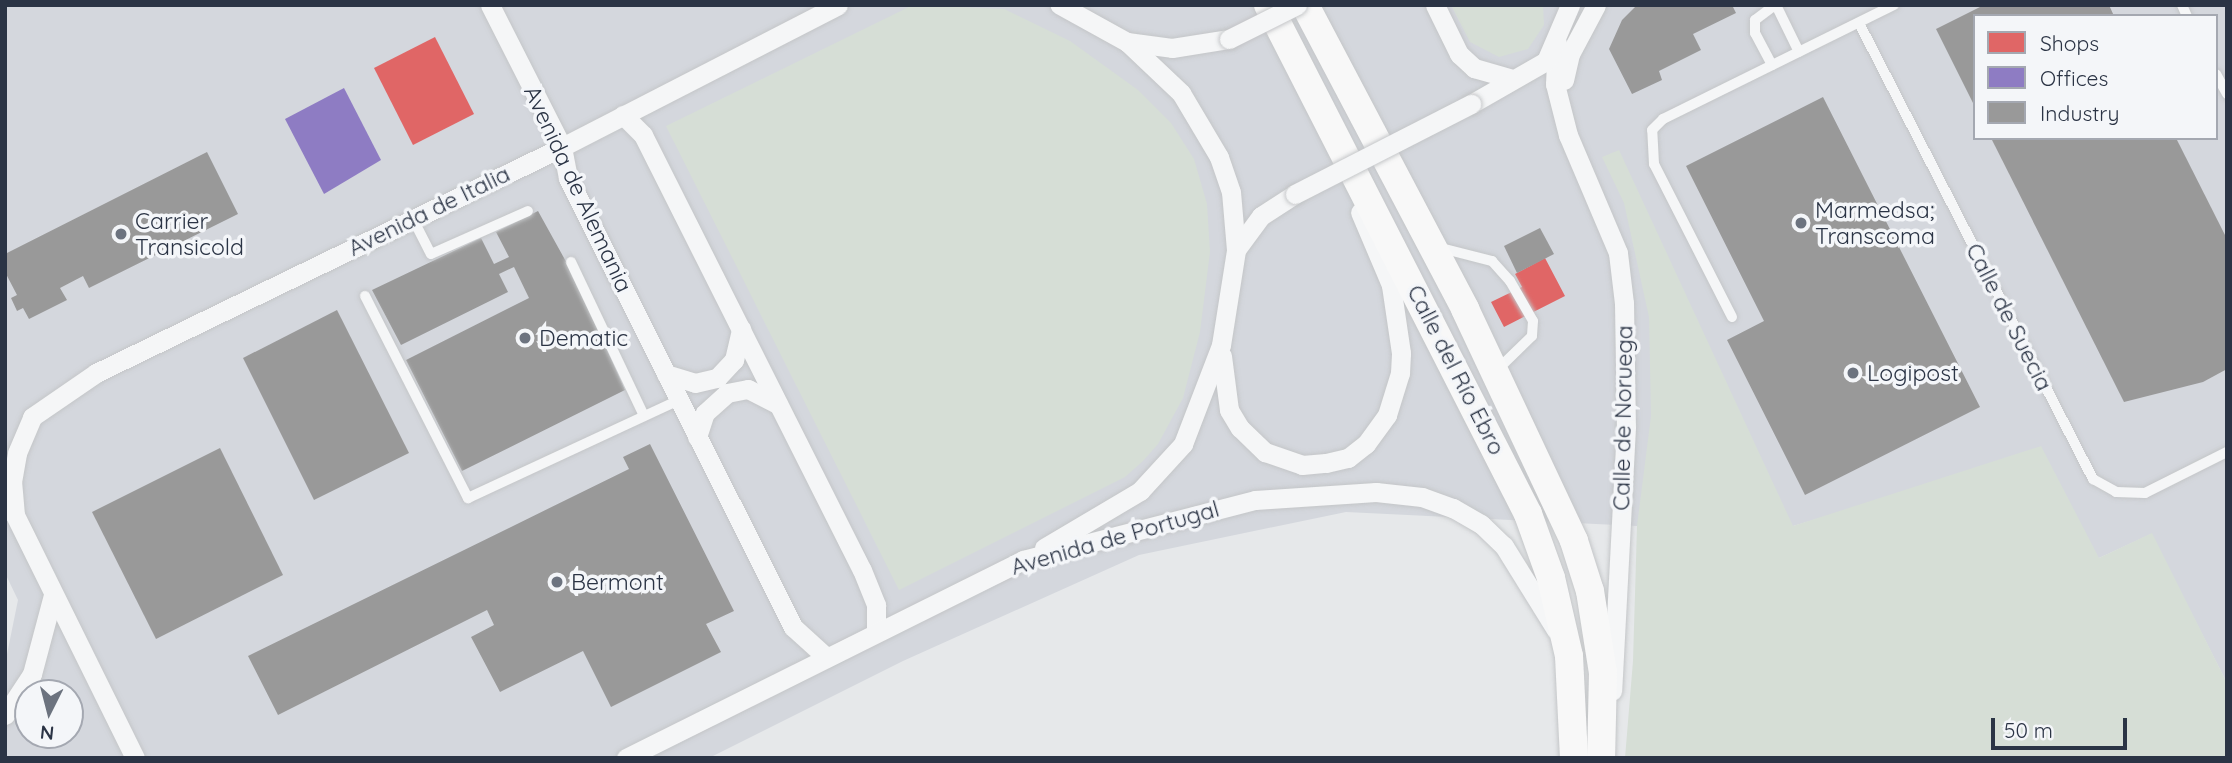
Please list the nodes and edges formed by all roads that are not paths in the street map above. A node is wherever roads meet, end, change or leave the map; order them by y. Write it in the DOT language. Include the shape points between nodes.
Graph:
graph roads {
  1 [pos="491,5"];
  2 [pos="838,5"];
  3 [pos="1060,5"];
  4 [pos="1072,5"];
  5 [pos="1268,5"];
  6 [pos="1297,5"];
  7 [pos="1305,5"];
  8 [pos="1435,5"];
  9 [pos="1596,5"];
  10 [pos="1775,5"];
  11 [pos="1894,5"];
  12 [pos="1564,9"];
  13 [pos="1087,20"];
  14 [pos="1859,23"];
  15 [pos="1127,42"];
  16 [pos="1557,43"];
  17 [pos="1799,52"];
  18 [pos="1295,58"];
  19 [pos="1772,65"];
  20 [pos="1510,78"];
  21 [pos="2218,78"];
  22 [pos="2227,94"];
  23 [pos="1560,105"];
  24 [pos="623,115"];
  25 [pos="562,147"];
  26 [pos="528,211"];
  27 [pos="414,219"];
  28 [pos="1432,246"];
  29 [pos="1236,250"];
  30 [pos="570,262"];
  31 [pos="365,296"];
  32 [pos="1732,317"];
  33 [pos="741,329"];
  34 [pos="1221,345"];
  35 [pos="1495,371"];
  36 [pos="666,373"];
  37 [pos="679,400"];
  38 [pos="779,405"];
  39 [pos="644,416"];
  40 [pos="697,437"];
  41 [pos="2227,452"];
  42 [pos="1023,560"];
  43 [pos="53,595"];
  44 [pos="876,630"];
  45 [pos="825,656"];
  46 [pos="1569,656"];
  47 [pos="5,715"];
  48 [pos="1601,750"];
  49 [pos="135,758"];
  50 [pos="626,758"];
  51 [pos="1574,758"];
  1 -- 25 [label="street, Avenida de Alemania"];
  2 -- 24 [label="street, Avenida de Italia"];
  3 -- 13 [label="street"];
  4 -- 13 [label="street"];
  5 -- 18 [label="main road, Calle del Río Ebro"];
  6 -- 15 [label="street, bridge" via="1229,38 1172,48"];
  7 -- 28 [label="main road, Calle del Río Ebro"];
  8 -- 20 [label="street" via="1459,54 1474,68"];
  9 -- 23 [label="street, Calle de Noruega" via="1570,54"];
  10 -- 17 [label="lane"];
  10 -- 19 [label="lane" via="1755,20 1755,33"];
  11 -- 14 [label="lane"];
  12 -- 16 [label="street, Calle de Noruega"];
  13 -- 15 [label="street"];
  14 -- 17 [label="lane"];
  14 -- 41 [label="lane, Calle de Suecia" via="2092,479 2116,492 2145,493"];
  15 -- 29 [label="street" via="1156,65 1202,123 1231,192"];
  16 -- 20 [label="street" via="1546,61"];
  16 -- 23 [label="street, Calle de Noruega" via="1555,84"];
  17 -- 19 [label="lane"];
  18 -- 34 [label="street" via="1391,285 1401,353 1396,390 1377,430 1348,458 1290,462 1265,452 1240,428 1225,392"];
  18 -- 46 [label="main road, Calle del Río Ebro" via="1528,514 1551,578"];
  19 -- 32 [label="lane" via="1663,119 1652,130 1654,164"];
  20 -- 29 [label="street, bridge" via="1471,104 1295,194 1261,216"];
  21 -- 22 [label="lane"];
  23 -- 48 [label="street, Calle de Noruega" via="1567,135 1618,253 1624,303 1626,427 1616,674"];
  24 -- 25 [label="street, Avenida de Italia"];
  24 -- 33 [label="street" via="643,135"];
  25 -- 27 [label="street, Avenida de Italia"];
  25 -- 36 [label="street, Avenida de Alemania" via="568,178"];
  26 -- 27 [label="lane" via="431,254"];
  27 -- 43 [label="street, Avenida de Italia" via="96,373 56,397 27,424 17,453 12,499"];
  28 -- 35 [label="main road, Calle del Río Ebro"];
  28 -- 35 [label="lane" via="1492,261 1510,281 1532,321 1532,336"];
  29 -- 34 [label="street"];
  30 -- 39 [label="lane"];
  31 -- 39 [label="lane" via="468,498"];
  33 -- 36 [label="street" via="734,360 717,378 695,383"];
  33 -- 38 [label="street"];
  34 -- 42 [label="street" via="1192,427 1156,478 1111,512"];
  35 -- 48 [label="main road, Calle del Río Ebro" via="1553,491 1590,592 1603,673"];
  36 -- 37 [label="street, Avenida de Alemania"];
  37 -- 39 [label="lane"];
  37 -- 40 [label="street, Avenida de Alemania"];
  38 -- 40 [label="street" via="748,389 727,393 705,413"];
  38 -- 44 [label="street" via="871,588"];
  40 -- 45 [label="street, Avenida de Alemania" via="793,627"];
  42 -- 44 [label="street, Avenida de Portugal"];
  42 -- 46 [label="street, Avenida de Portugal" via="1255,500 1330,492 1422,496 1472,518 1504,546"];
  43 -- 47 [label="street" via="32,674"];
  43 -- 49 [label="street"];
  44 -- 45 [label="street, Avenida de Portugal"];
  45 -- 50 [label="street, Avenida de Portugal"];
  46 -- 51 [label="main road, Calle del Río Ebro"];
}
